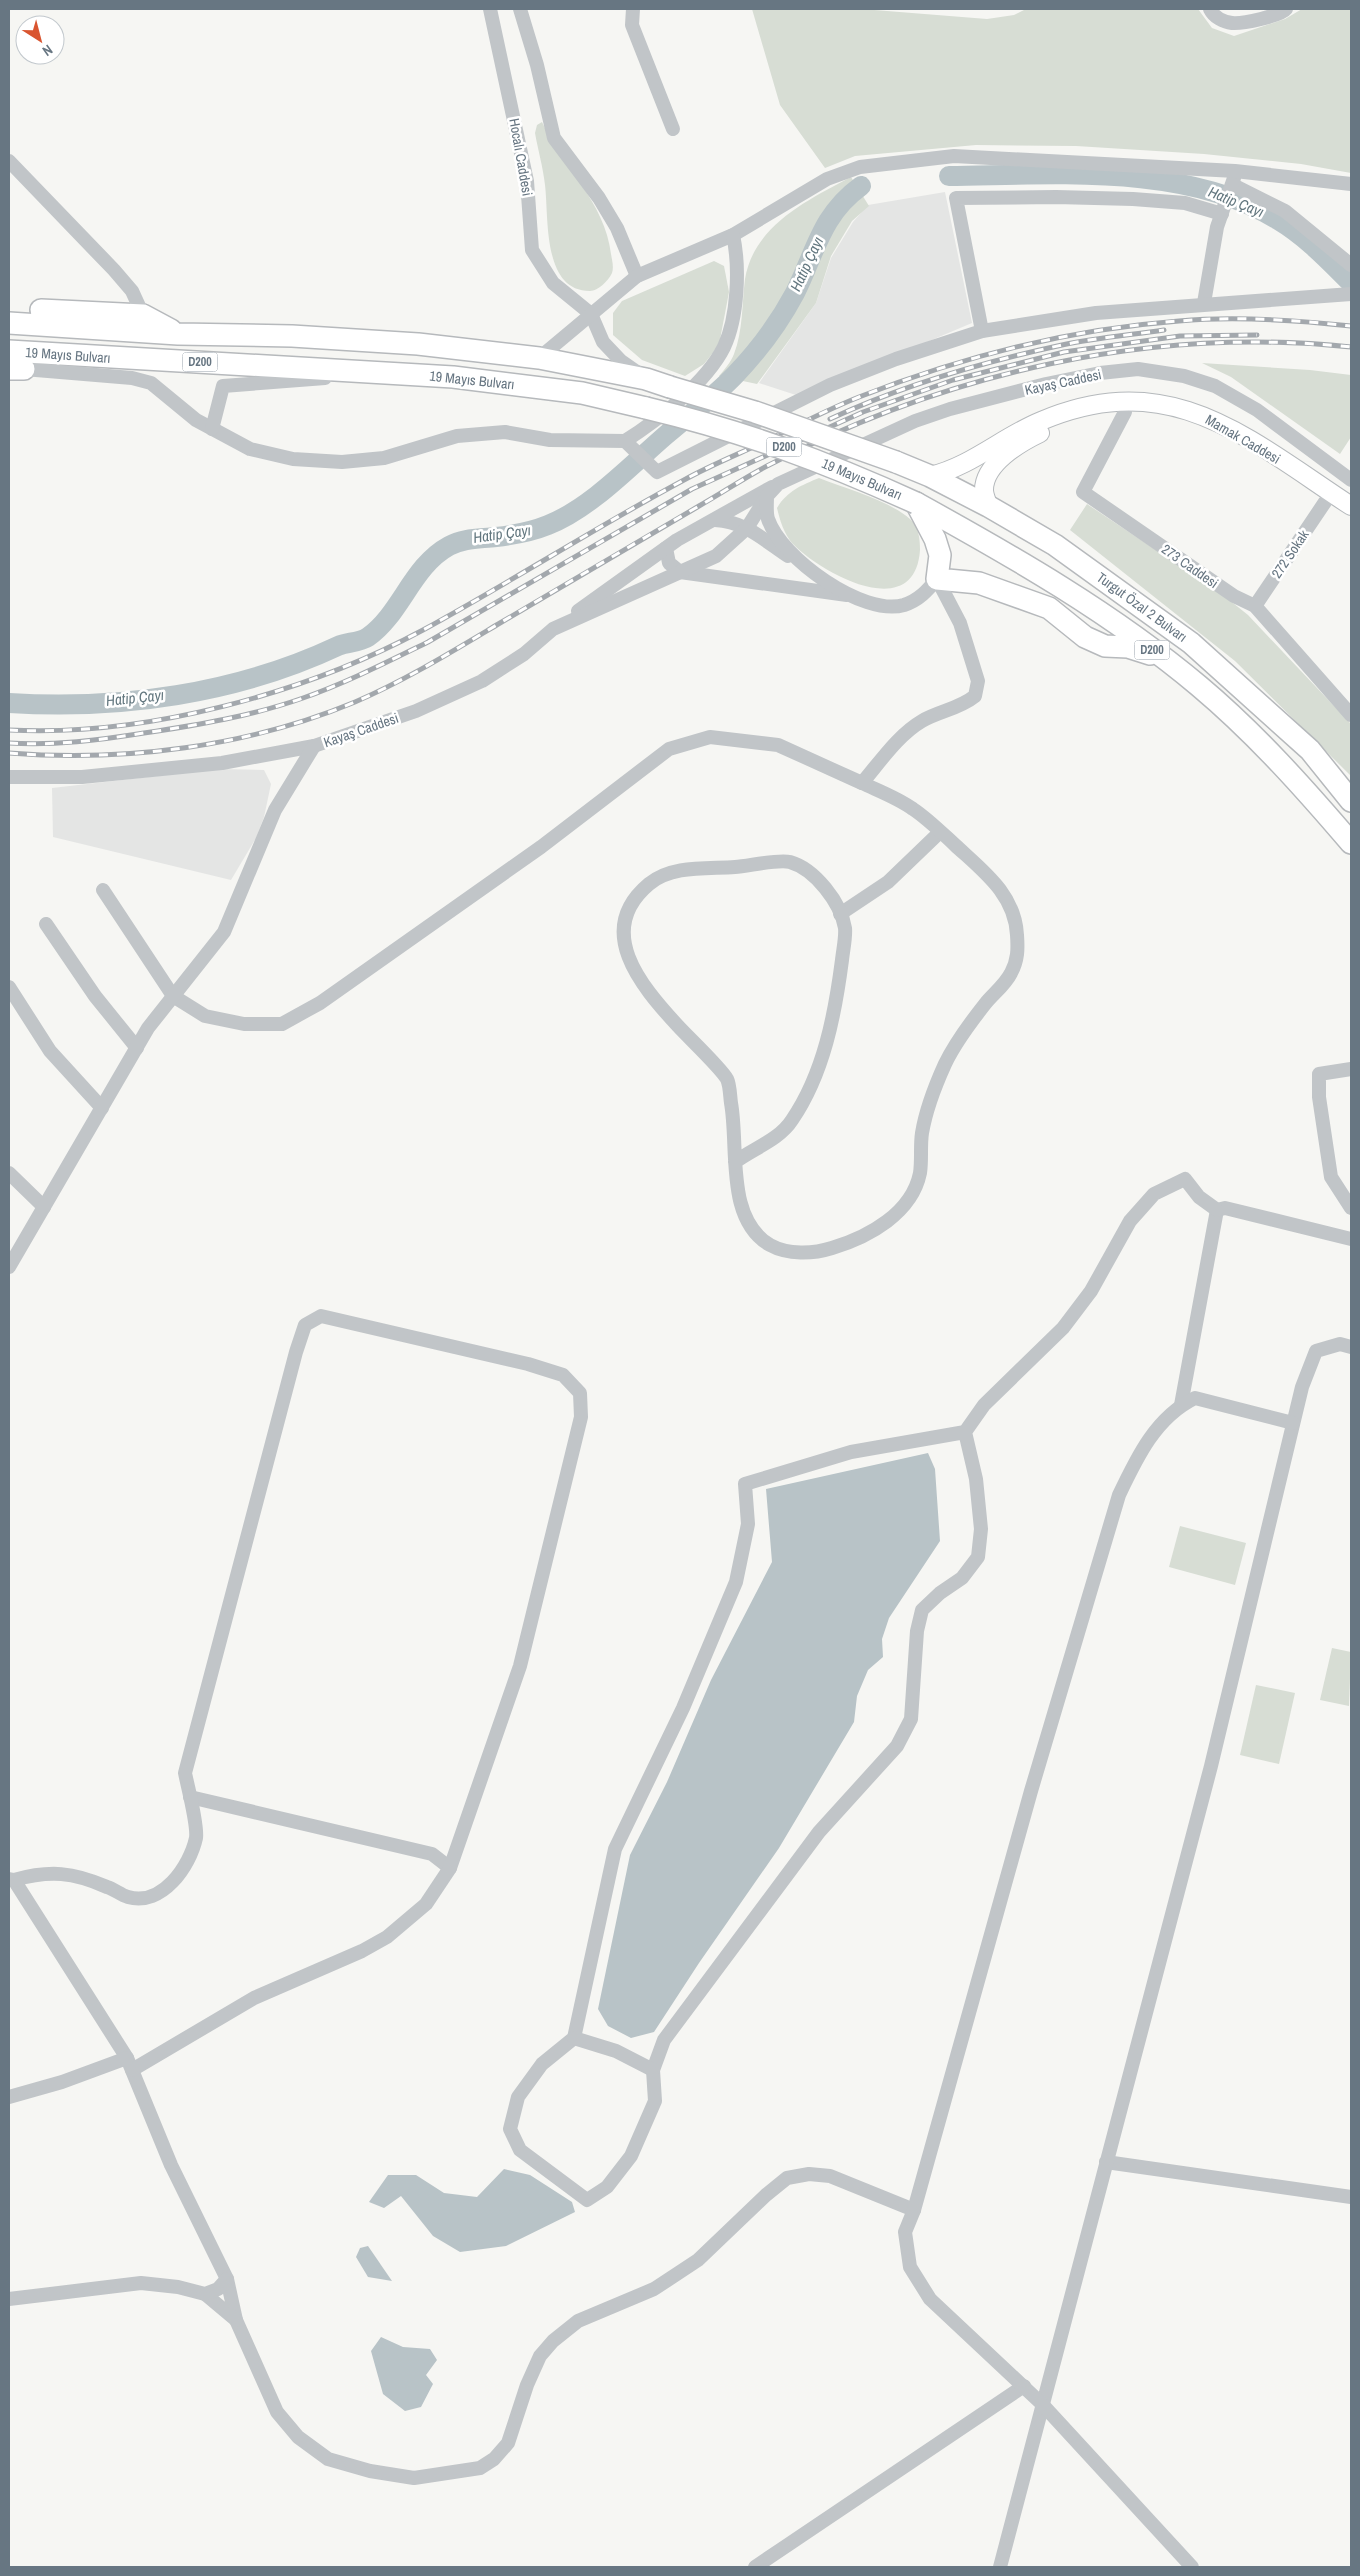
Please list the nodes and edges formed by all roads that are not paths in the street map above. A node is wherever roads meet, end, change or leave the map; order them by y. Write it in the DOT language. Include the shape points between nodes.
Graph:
graph roads {
  1 [pos="490,9"];
  2 [pos="520,9"];
  3 [pos="633,9"];
  4 [pos="1210,9"];
  5 [pos="1286,9"];
  6 [pos="673,129"];
  7 [pos="9,162"];
  8 [pos="1233,183"];
  9 [pos="1351,184"];
  10 [pos="1224,210"];
  11 [pos="733,235"];
  12 [pos="1351,265"];
  13 [pos="637,276"];
  14 [pos="1351,294"];
  15 [pos="1204,303"];
  16 [pos="9,308"];
  17 [pos="143,314"];
  18 [pos="591,314"];
  19 [pos="9,323"];
  20 [pos="982,330"];
  21 [pos="178,334"];
  22 [pos="9,351"];
  23 [pos="538,358"];
  24 [pos="16,369"];
  25 [pos="390,372"];
  26 [pos="646,379"];
  27 [pos="1125,412"];
  28 [pos="212,429"];
  29 [pos="630,446"];
  30 [pos="896,462"];
  31 [pos="930,476"];
  32 [pos="1351,480"];
  33 [pos="778,484"];
  34 [pos="767,496"];
  35 [pos="1325,502"];
  36 [pos="916,503"];
  37 [pos="988,506"];
  38 [pos="1351,506"];
  39 [pos="1351,518"];
  40 [pos="714,520"];
  41 [pos="747,528"];
  42 [pos="666,548"];
  43 [pos="680,572"];
  44 [pos="813,573"];
  45 [pos="937,579"];
  46 [pos="855,596"];
  47 [pos="1255,606"];
  48 [pos="552,629"];
  49 [pos="1167,660"];
  50 [pos="1351,715"];
  51 [pos="314,746"];
  52 [pos="9,777"];
  53 [pos="862,783"];
  54 [pos="1351,801"];
  55 [pos="940,832"];
  56 [pos="1351,843"];
  57 [pos="103,890"];
  58 [pos="840,914"];
  59 [pos="46,924"];
  60 [pos="9,987"];
  61 [pos="173,996"];
  62 [pos="137,1048"];
  63 [pos="1351,1069"];
  64 [pos="102,1108"];
  65 [pos="735,1162"];
  66 [pos="9,1173"];
  67 [pos="44,1207"];
  68 [pos="1351,1208"];
  69 [pos="1217,1210"];
  70 [pos="1351,1239"];
  71 [pos="9,1267"];
  72 [pos="1351,1347"];
  73 [pos="1181,1405"];
  74 [pos="1293,1424"];
  75 [pos="964,1432"];
  76 [pos="190,1797"];
  77 [pos="450,1868"];
  78 [pos="11,1880"];
  79 [pos="574,2038"];
  80 [pos="129,2064"];
  81 [pos="653,2070"];
  82 [pos="9,2097"];
  83 [pos="1106,2162"];
  84 [pos="1351,2197"];
  85 [pos="914,2210"];
  86 [pos="227,2279"];
  87 [pos="205,2294"];
  88 [pos="9,2299"];
  89 [pos="236,2320"];
  90 [pos="1024,2386"];
  91 [pos="1042,2404"];
  92 [pos="754,2567"];
  93 [pos="1000,2567"];
  94 [pos="1192,2567"];
  1 -- 18 [label="street, Hocalı Caddesi" via="527,181 532,250 553,283"];
  2 -- 13 [label="street" via="554,138 600,198 617,228"];
  3 -- 6 [label="street" via="632,25"];
  4 -- 5 [label="street" via="1214,16 1233,23 1276,16"];
  7 -- 17 [label="street" via="114,270 132,291"];
  8 -- 9 [label="street"];
  8 -- 10 [label="street"];
  8 -- 11 [label="street" via="954,156 903,161 860,167 827,179"];
  8 -- 12 [label="street" via="1286,211"];
  10 -- 15 [label="street" via="1217,227"];
  10 -- 20 [label="street" via="1184,203 1133,200 956,198"];
  11 -- 13 [label="street"];
  11 -- 29 [label="street" via="738,259 735,305 724,347 704,376"];
  13 -- 18 [label="street"];
  14 -- 15 [label="street"];
  15 -- 20 [label="street" via="1096,313"];
  16 -- 17 [label="highway, 19 Mayıs Bulvarı"];
  17 -- 21 [label="highway, 19 Mayıs Bulvarı"];
  18 -- 23 [label="street"];
  18 -- 26 [label="street" via="603,342 620,361"];
  19 -- 21 [label="highway, 19 Mayıs Bulvarı / D200"];
  20 -- 29 [label="street" via="830,385 657,472"];
  21 -- 23 [label="highway, 19 Mayıs Bulvarı / D200" via="292,336 418,344"];
  22 -- 25 [label="highway, 19 Mayıs Bulvarı / D200"];
  23 -- 26 [label="highway, 19 Mayıs Bulvarı / D200"];
  24 -- 28 [label="street" via="132,378 151,383"];
  25 -- 28 [label="street" via="223,386"];
  25 -- 36 [label="highway, 19 Mayıs Bulvarı / D200, bridge" via="563,391 712,423 844,470"];
  26 -- 30 [label="highway, 19 Mayıs Bulvarı / D200, bridge" via="755,412"];
  27 -- 35 [label="main road, Mamak Caddesi" via="1155,412 1203,426 1255,455"];
  27 -- 37 [label="main road, Mamak Caddesi" via="1085,416 1027,439 987,476 984,491"];
  27 -- 47 [label="street, 273 Caddesi" via="1083,492 1234,596"];
  28 -- 29 [label="street" via="250,449 293,459 342,462 384,458 457,436 505,432 550,440"];
  30 -- 31 [label="highway, Turgut Özal 2 Bulvarı / D200"];
  31 -- 37 [label="highway, Turgut Özal 2 Bulvarı / D200"];
  31 -- 38 [label="main road, Mamak Caddesi" via="962,466 1022,429 1060,413 1106,402 1143,400 1190,410 1226,427"];
  32 -- 33 [label="street, Kayaş Caddesi" via="1257,410 1214,386 1184,376 1138,369 1046,384 950,409 915,421"];
  33 -- 34 [label="street, Kayaş Caddesi"];
  33 -- 40 [label="street"];
  34 -- 41 [label="street, Kayaş Caddesi"];
  34 -- 44 [label="street" via="768,519 780,539"];
  35 -- 39 [label="main road, Mamak Caddesi"];
  35 -- 47 [label="street, 272 Sokak"];
  36 -- 45 [label="highway" via="940,555"];
  36 -- 49 [label="highway, Turgut Özal 2 Bulvarı / D200" via="1009,555"];
  37 -- 54 [label="highway, Turgut Özal 2 Bulvarı / D200" via="1055,545 1191,643 1310,750"];
  40 -- 41 [label="street" via="731,520"];
  40 -- 42 [label="street"];
  41 -- 43 [label="street, Kayaş Caddesi" via="716,556"];
  41 -- 44 [label="street"];
  42 -- 43 [label="street" via="669,563"];
  42 -- 48 [label="street"];
  43 -- 46 [label="street"];
  43 -- 48 [label="street, Kayaş Caddesi"];
  44 -- 46 [label="street"];
  45 -- 46 [label="street" via="922,597 903,605 879,605"];
  45 -- 49 [label="highway" via="979,583 1049,608 1085,637 1105,646 1128,647"];
  45 -- 53 [label="street" via="960,624 976,673 975,696 952,710 922,721 896,743"];
  47 -- 50 [label="street, 273 Caddesi"];
  48 -- 51 [label="street, Kayaş Caddesi" via="524,654 482,681 416,710"];
  49 -- 56 [label="highway, Turgut Özal 2 Bulvarı / D200" via="1254,738 1299,783"];
  51 -- 52 [label="street, Kayaş Caddesi" via="222,763 92,776"];
  51 -- 61 [label="street" via="275,810 224,932"];
  53 -- 55 [label="street" via="912,808"];
  53 -- 61 [label="street" via="778,745 710,737 669,749 518,864 320,1003 282,1024 244,1024 205,1016"];
  55 -- 58 [label="street" via="888,882"];
  55 -- 65 [label="street" via="995,882 1010,902 1017,922 1018,955 1009,977 951,1052 930,1100 921,1135 920,1173 910,1198 902,1209 864,1235 819,1252 792,1252 770,1244 748,1225 740,1201"];
  57 -- 61 [label="street"];
  58 -- 65 [label="street" via="845,930 836,1001 814,1081 780,1136 752,1149"];
  58 -- 65 [label="street" via="836,902 818,879 790,862 676,871 652,881 629,904 622,925 626,956 670,1017 727,1079 734,1119"];
  59 -- 62 [label="street" via="95,996"];
  60 -- 64 [label="street" via="50,1052"];
  61 -- 62 [label="street"];
  62 -- 64 [label="street"];
  63 -- 68 [label="street" via="1319,1074 1319,1097 1331,1177"];
  64 -- 67 [label="street"];
  66 -- 67 [label="street"];
  67 -- 71 [label="street"];
  69 -- 70 [label="street" via="1225,1208"];
  69 -- 73 [label="street"];
  69 -- 75 [label="street" via="1199,1197 1185,1179 1154,1194 1130,1222 1091,1291 1063,1328 984,1405"];
  72 -- 74 [label="street" via="1340,1344 1316,1351 1302,1387"];
  73 -- 74 [label="street" via="1195,1398"];
  73 -- 85 [label="street" via="1141,1450 1119,1495 1031,1791"];
  74 -- 83 [label="street" via="1211,1766"];
  75 -- 79 [label="street" via="851,1452 746,1484 748,1524 736,1582 683,1708 616,1850"];
  75 -- 81 [label="street" via="978,1496 981,1529 978,1557 962,1578 922,1610 917,1631 911,1720 897,1746 819,1832 751,1920 664,2040"];
  76 -- 77 [label="street" via="432,1854"];
  76 -- 77 [label="street" via="185,1773 305,1325 321,1316 528,1364 563,1375 580,1393 581,1417 520,1666"];
  76 -- 78 [label="street" via="196,1836 184,1870 147,1898 128,1897 85,1878 59,1872"];
  77 -- 80 [label="street" via="426,1904 387,1937 254,1998"];
  78 -- 80 [label="street"];
  79 -- 81 [label="street" via="616,2051"];
  79 -- 81 [label="street" via="542,2064 518,2096 510,2129 520,2150 587,2200 607,2186 631,2156 655,2101"];
  80 -- 82 [label="street"];
  80 -- 86 [label="street" via="171,2165"];
  83 -- 84 [label="street"];
  83 -- 91 [label="street"];
  85 -- 89 [label="street" via="830,2176 809,2174 787,2178 698,2260 654,2289 578,2321 553,2341 540,2356 508,2443 494,2459 480,2468 414,2478 370,2471 328,2459 298,2437 276,2412"];
  85 -- 90 [label="street" via="906,2232 910,2267 930,2299"];
  86 -- 87 [label="street" via="218,2289"];
  86 -- 89 [label="street"];
  87 -- 88 [label="street" via="141,2283"];
  87 -- 89 [label="street"];
  90 -- 91 [label="street"];
  90 -- 92 [label="street"];
  91 -- 93 [label="street"];
  91 -- 94 [label="street"];
}
